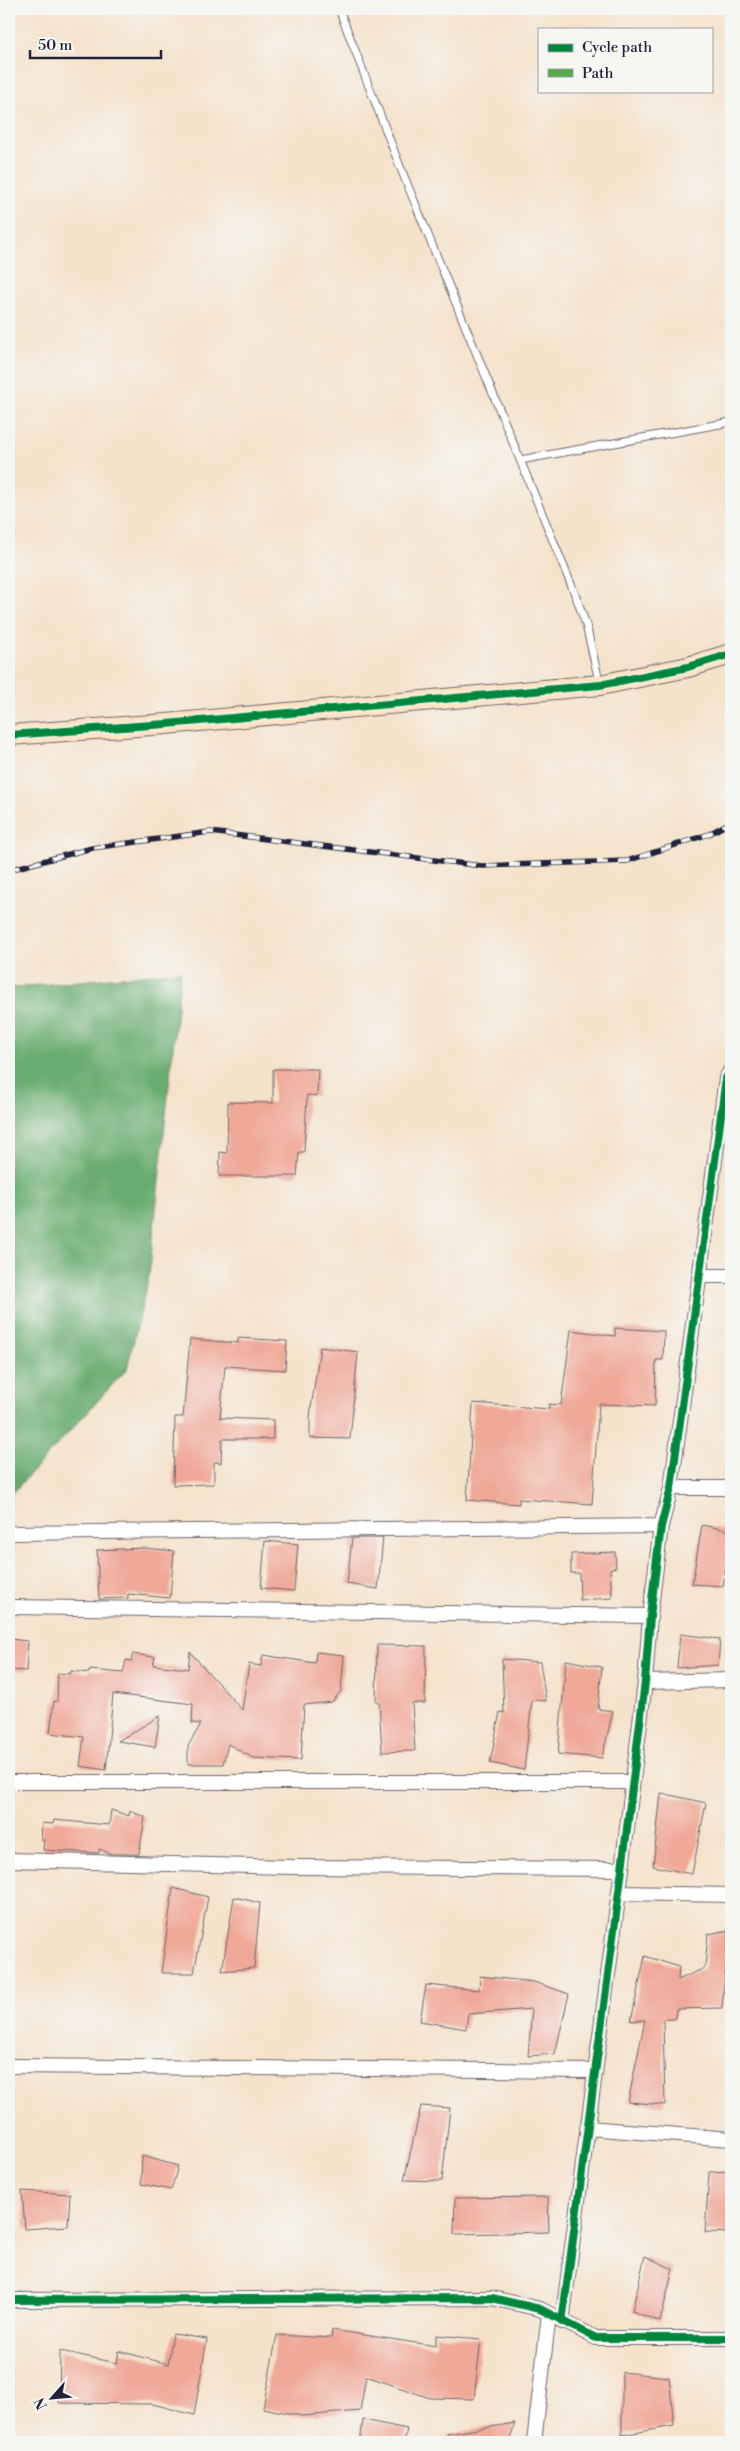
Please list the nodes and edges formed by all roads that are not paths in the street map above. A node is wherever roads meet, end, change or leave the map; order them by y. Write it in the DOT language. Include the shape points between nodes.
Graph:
graph roads {
  1 [pos="339,9"];
  2 [pos="731,422"];
  3 [pos="520,460"];
  4 [pos="731,654"];
  5 [pos="600,685"];
  6 [pos="9,735"];
  7 [pos="731,1070"];
  8 [pos="699,1276"];
  9 [pos="731,1276"];
  10 [pos="671,1488"];
  11 [pos="731,1488"];
  12 [pos="661,1526"];
  13 [pos="9,1533"];
  14 [pos="9,1607"];
  15 [pos="650,1616"];
  16 [pos="731,1680"];
  17 [pos="645,1682"];
  18 [pos="9,1782"];
  19 [pos="633,1782"];
  20 [pos="9,1860"];
  21 [pos="622,1870"];
  22 [pos="619,1893"];
  23 [pos="731,1895"];
  24 [pos="9,2066"];
  25 [pos="595,2071"];
  26 [pos="587,2128"];
  27 [pos="731,2139"];
  28 [pos="9,2300"];
  29 [pos="549,2314"];
  30 [pos="562,2322"];
  31 [pos="731,2338"];
  32 [pos="534,2442"];
  1 -- 3 [label="lane"];
  2 -- 3 [label="lane"];
  3 -- 5 [label="lane" via="577,599"];
  4 -- 5 [label="street" via="688,667"];
  5 -- 6 [label="street"];
  7 -- 8 [label="street" via="726,1078"];
  8 -- 9 [label="street"];
  8 -- 10 [label="street"];
  10 -- 11 [label="street"];
  10 -- 12 [label="street"];
  12 -- 13 [label="street"];
  12 -- 15 [label="street"];
  14 -- 15 [label="street"];
  15 -- 17 [label="street"];
  16 -- 17 [label="street"];
  17 -- 19 [label="street"];
  18 -- 19 [label="street"];
  19 -- 21 [label="street"];
  20 -- 21 [label="street"];
  21 -- 22 [label="street"];
  22 -- 23 [label="street"];
  22 -- 25 [label="street"];
  24 -- 25 [label="street"];
  25 -- 26 [label="street"];
  26 -- 27 [label="street"];
  26 -- 30 [label="street"];
  28 -- 29 [label="street" via="492,2298"];
  29 -- 30 [label="street"];
  29 -- 32 [label="street"];
  30 -- 31 [label="street" via="596,2338"];
}
